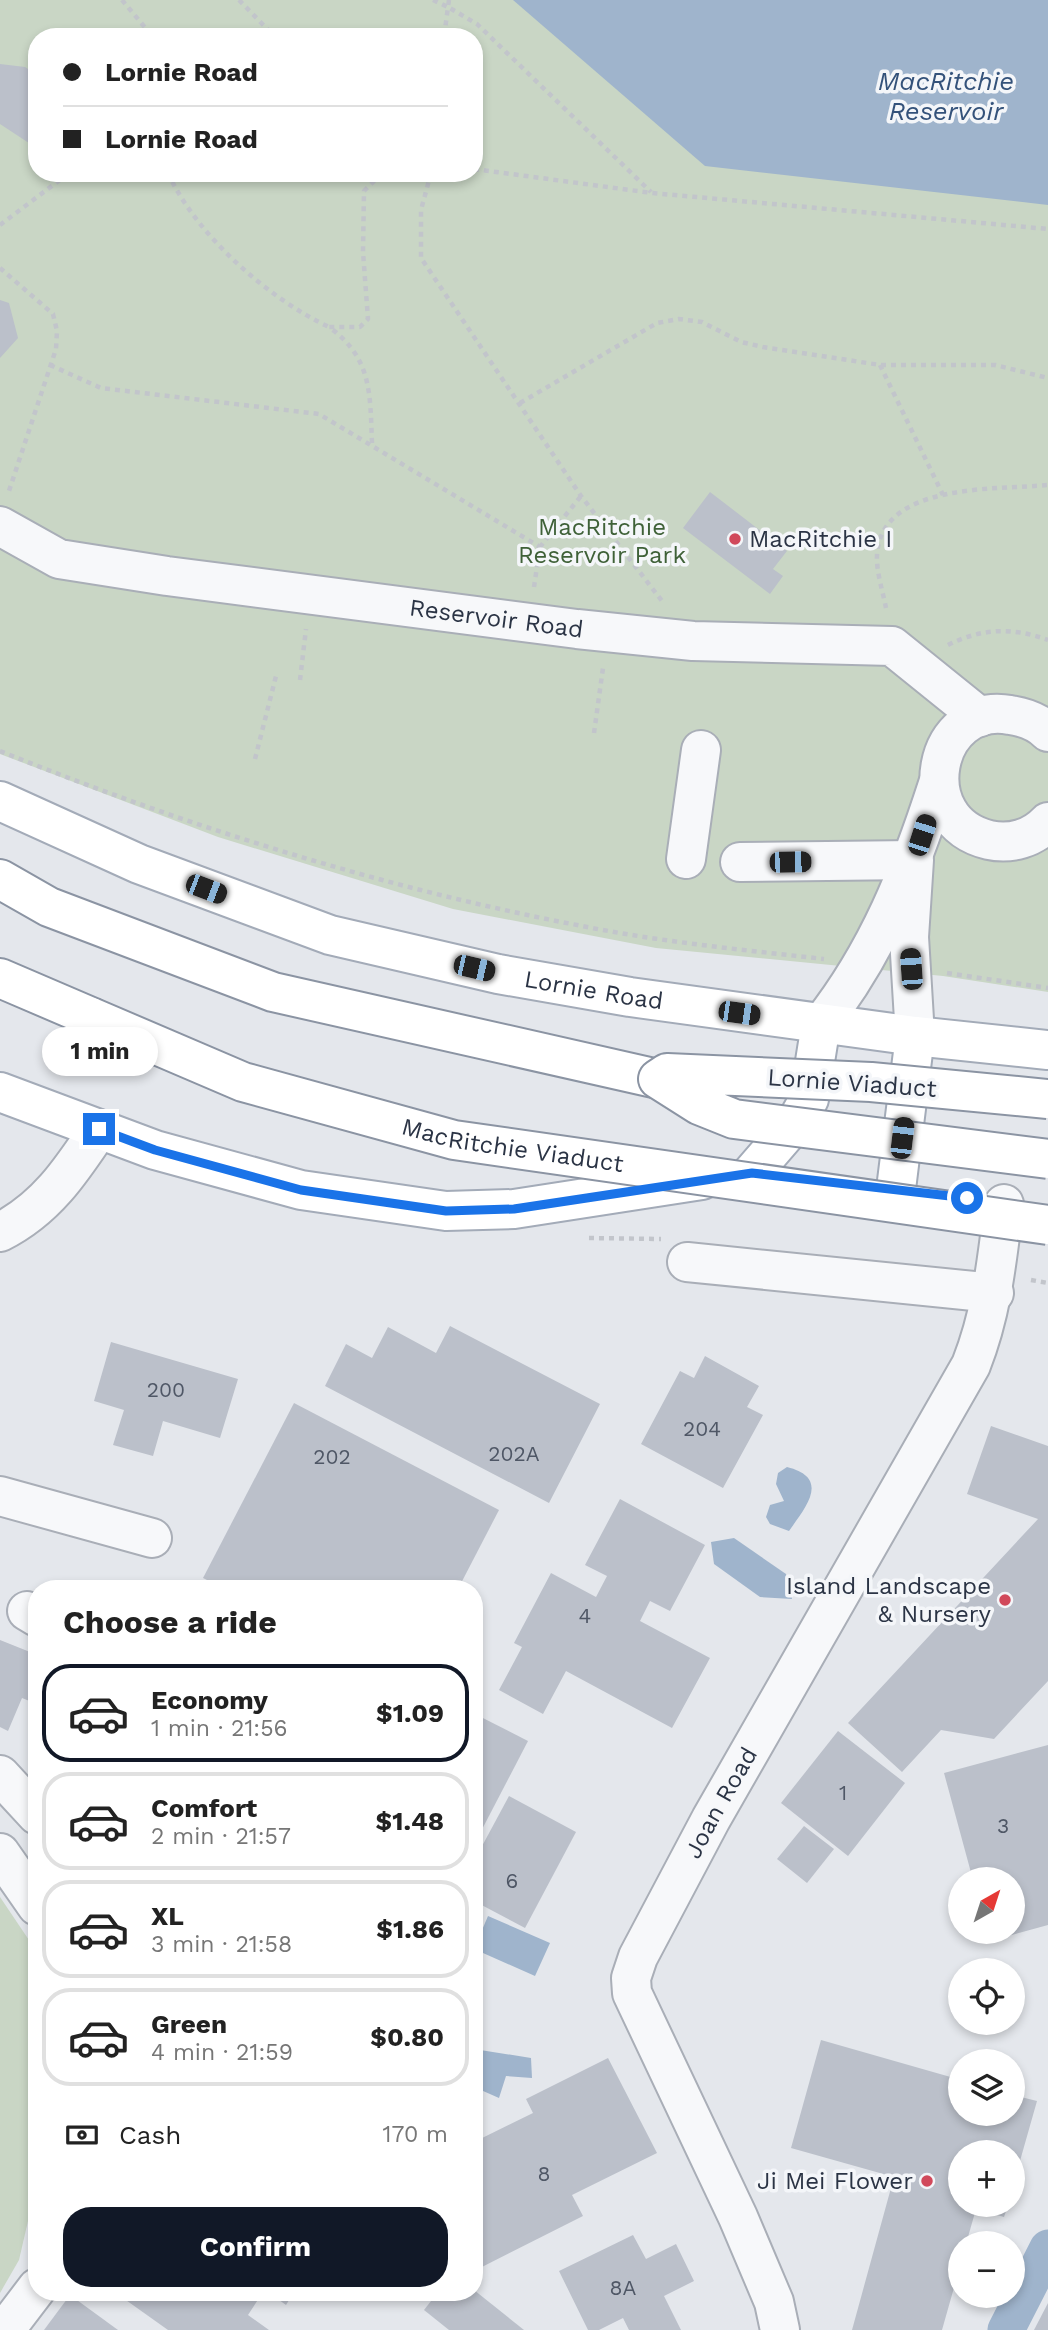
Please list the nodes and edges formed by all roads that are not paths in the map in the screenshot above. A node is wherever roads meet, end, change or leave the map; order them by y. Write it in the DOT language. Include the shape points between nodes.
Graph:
graph roads {
  1 [pos="0,526"];
  2 [pos="980,717"];
  3 [pos="1048,732"];
  4 [pos="701,750"];
  5 [pos="938,784"];
  6 [pos="0,802"];
  7 [pos="1046,831"];
  8 [pos="686,859"];
  9 [pos="914,860"];
  10 [pos="740,862"];
  11 [pos="0,879"];
  12 [pos="0,978"];
  13 [pos="821,1024"];
  14 [pos="915,1036"];
  15 [pos="1048,1050"];
  16 [pos="657,1079"];
  17 [pos="0,1092"];
  18 [pos="1048,1099"];
  19 [pos="99,1129"];
  20 [pos="1048,1159"];
  21 [pos="752,1173"];
  22 [pos="896,1189"];
  23 [pos="1004,1204"];
  24 [pos="1048,1210"];
  25 [pos="1048,1225"];
  26 [pos="0,1232"];
  27 [pos="687,1262"];
  28 [pos="994,1293"];
  29 [pos="0,1496"];
  30 [pos="152,1538"];
  31 [pos="0,1775"];
  32 [pos="28,1805"];
  33 [pos="28,1838"];
  34 [pos="1,1855"];
  35 [pos="28,1893"];
  36 [pos="28,2300"];
  37 [pos="5,2330"];
  38 [pos="780,2330"];
  1 -- 2 [label="street, Reservoir Road" via="59,559 577,629 693,640 892,646"];
  2 -- 3 [label="street" via="1002,713 1027,718"];
  2 -- 5 [label="street" via="961,728 946,746"];
  4 -- 8 [label="street"];
  5 -- 7 [label="street" via="945,806 958,824 976,836 998,842"];
  5 -- 9 [label="street"];
  6 -- 13 [label="main road, Lornie Road" via="139,864 330,935 498,974"];
  9 -- 10 [label="street"];
  9 -- 13 [label="street" via="880,935 849,989"];
  9 -- 14 [label="street" via="909,937"];
  11 -- 16 [label="main road" via="49,907 272,992"];
  12 -- 25 [label="main road, MacRitchie Viaduct, bridge" via="243,1082 454,1140"];
  13 -- 14 [label="main road, Lornie Road"];
  13 -- 21 [label="main road" via="809,1099 796,1122"];
  14 -- 15 [label="main road, Lornie Road"];
  14 -- 22 [label="main road"];
  16 -- 18 [label="main road, Lornie Viaduct, bridge" via="667,1073 830,1080"];
  16 -- 20 [label="main road, bridge" via="699,1105 734,1119"];
  17 -- 19 [label="main road"];
  19 -- 21 [label="main road" via="155,1150 301,1190 446,1211 514,1209"];
  19 -- 26 [label="street" via="62,1184 25,1220"];
  21 -- 22 [label="main road"];
  22 -- 23 [label="main road"];
  23 -- 24 [label="main road"];
  23 -- 28 [label="street, Joan Road"];
  27 -- 28 [label="street"];
  28 -- 38 [label="street, Joan Road" via="971,1364 710,1819 631,1978 632,1993 774,2302"];
  29 -- 30 [label="street"];
  31 -- 32 [label="street"];
  33 -- 34 [label="street"];
  34 -- 35 [label="street"];
  36 -- 37 [label="street"];
}
